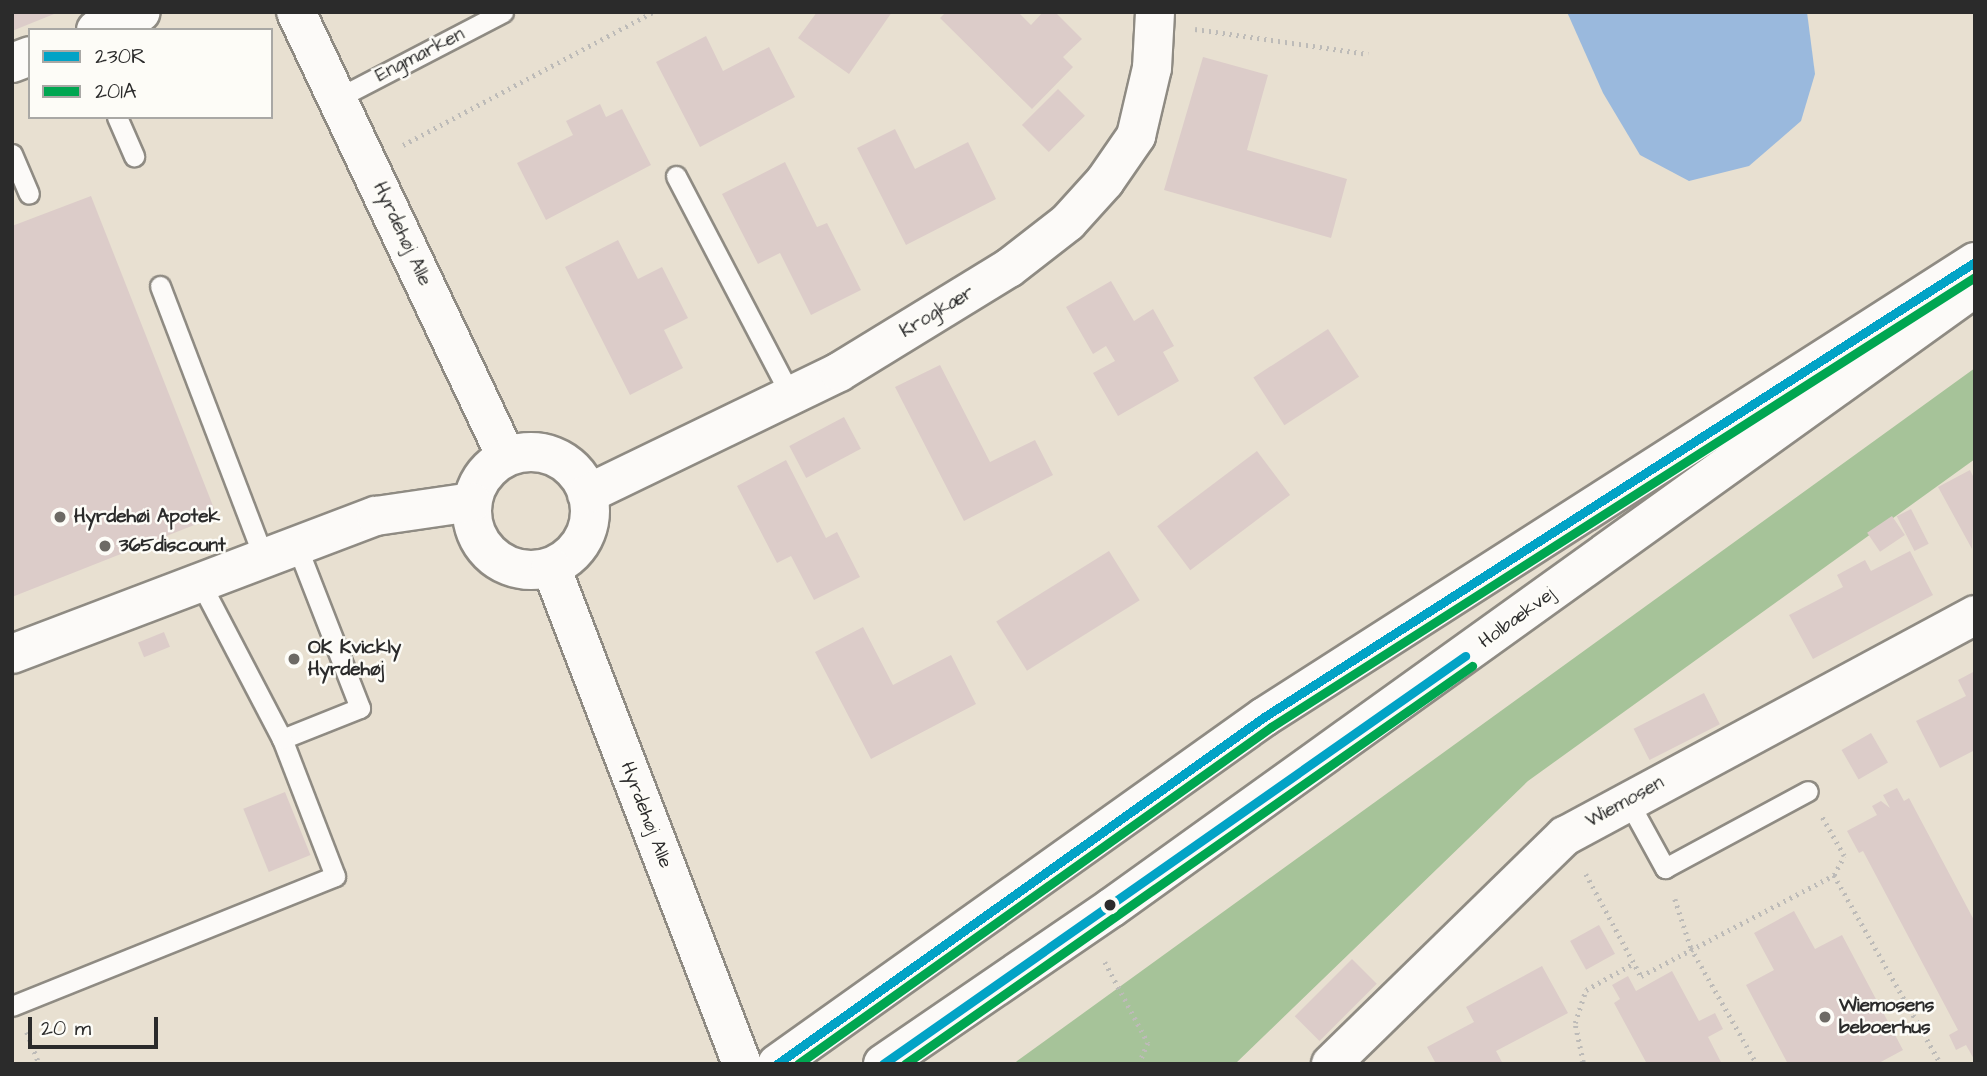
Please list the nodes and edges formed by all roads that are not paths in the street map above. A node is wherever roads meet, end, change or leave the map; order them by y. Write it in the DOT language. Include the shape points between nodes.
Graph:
graph roads {
  1 [pos="141,12"];
  2 [pos="296,12"];
  3 [pos="503,12"];
  4 [pos="1155,18"];
  5 [pos="101,28"];
  6 [pos="338,98"];
  7 [pos="118,119"];
  8 [pos="12,154"];
  9 [pos="134,156"];
  10 [pos="676,176"];
  11 [pos="29,194"];
  12 [pos="1975,262"];
  13 [pos="160,286"];
  14 [pos="1975,288"];
  15 [pos="791,396"];
  16 [pos="506,457"];
  17 [pos="587,494"];
  18 [pos="472,502"];
  19 [pos="281,552"];
  20 [pos="551,567"];
  21 [pos="200,582"];
  22 [pos="1975,615"];
  23 [pos="12,654"];
  24 [pos="282,739"];
  25 [pos="1808,791"];
  26 [pos="1627,799"];
  27 [pos="12,1006"];
  28 [pos="742,1064"];
  29 [pos="776,1064"];
  30 [pos="884,1064"];
  31 [pos="1331,1064"];
  1 -- 5 [label="street"];
  2 -- 6 [label="street, Hyrdehøj Alle"];
  3 -- 6 [label="lane, Engmarken"];
  4 -- 15 [label="street, Krogkær" via="1152,68 1136,136 1105,181 1068,222 998,275 839,372"];
  6 -- 16 [label="street, Hyrdehøj Alle"];
  7 -- 9 [label="lane"];
  8 -- 11 [label="lane"];
  10 -- 15 [label="lane"];
  12 -- 29 [label="street" via="1264,717"];
  13 -- 19 [label="lane"];
  14 -- 30 [label="street, Holbækvej"];
  15 -- 17 [label="street, Krogkær"];
  16 -- 17 [label="street" via="526,452 564,462"];
  16 -- 18 [label="street" via="490,468"];
  17 -- 20 [label="street" via="590,516 584,538 570,555"];
  18 -- 19 [label="street" via="376,516"];
  18 -- 20 [label="street" via="480,542 493,557 531,570"];
  19 -- 21 [label="street"];
  19 -- 24 [label="lane" via="360,708"];
  20 -- 28 [label="street, Hyrdehøj Alle"];
  21 -- 23 [label="street"];
  21 -- 24 [label="lane"];
  22 -- 26 [label="street, Wiemosen"];
  24 -- 27 [label="lane" via="335,876"];
  25 -- 26 [label="lane" via="1665,868"];
  26 -- 31 [label="street, Wiemosen" via="1565,836"];
}
